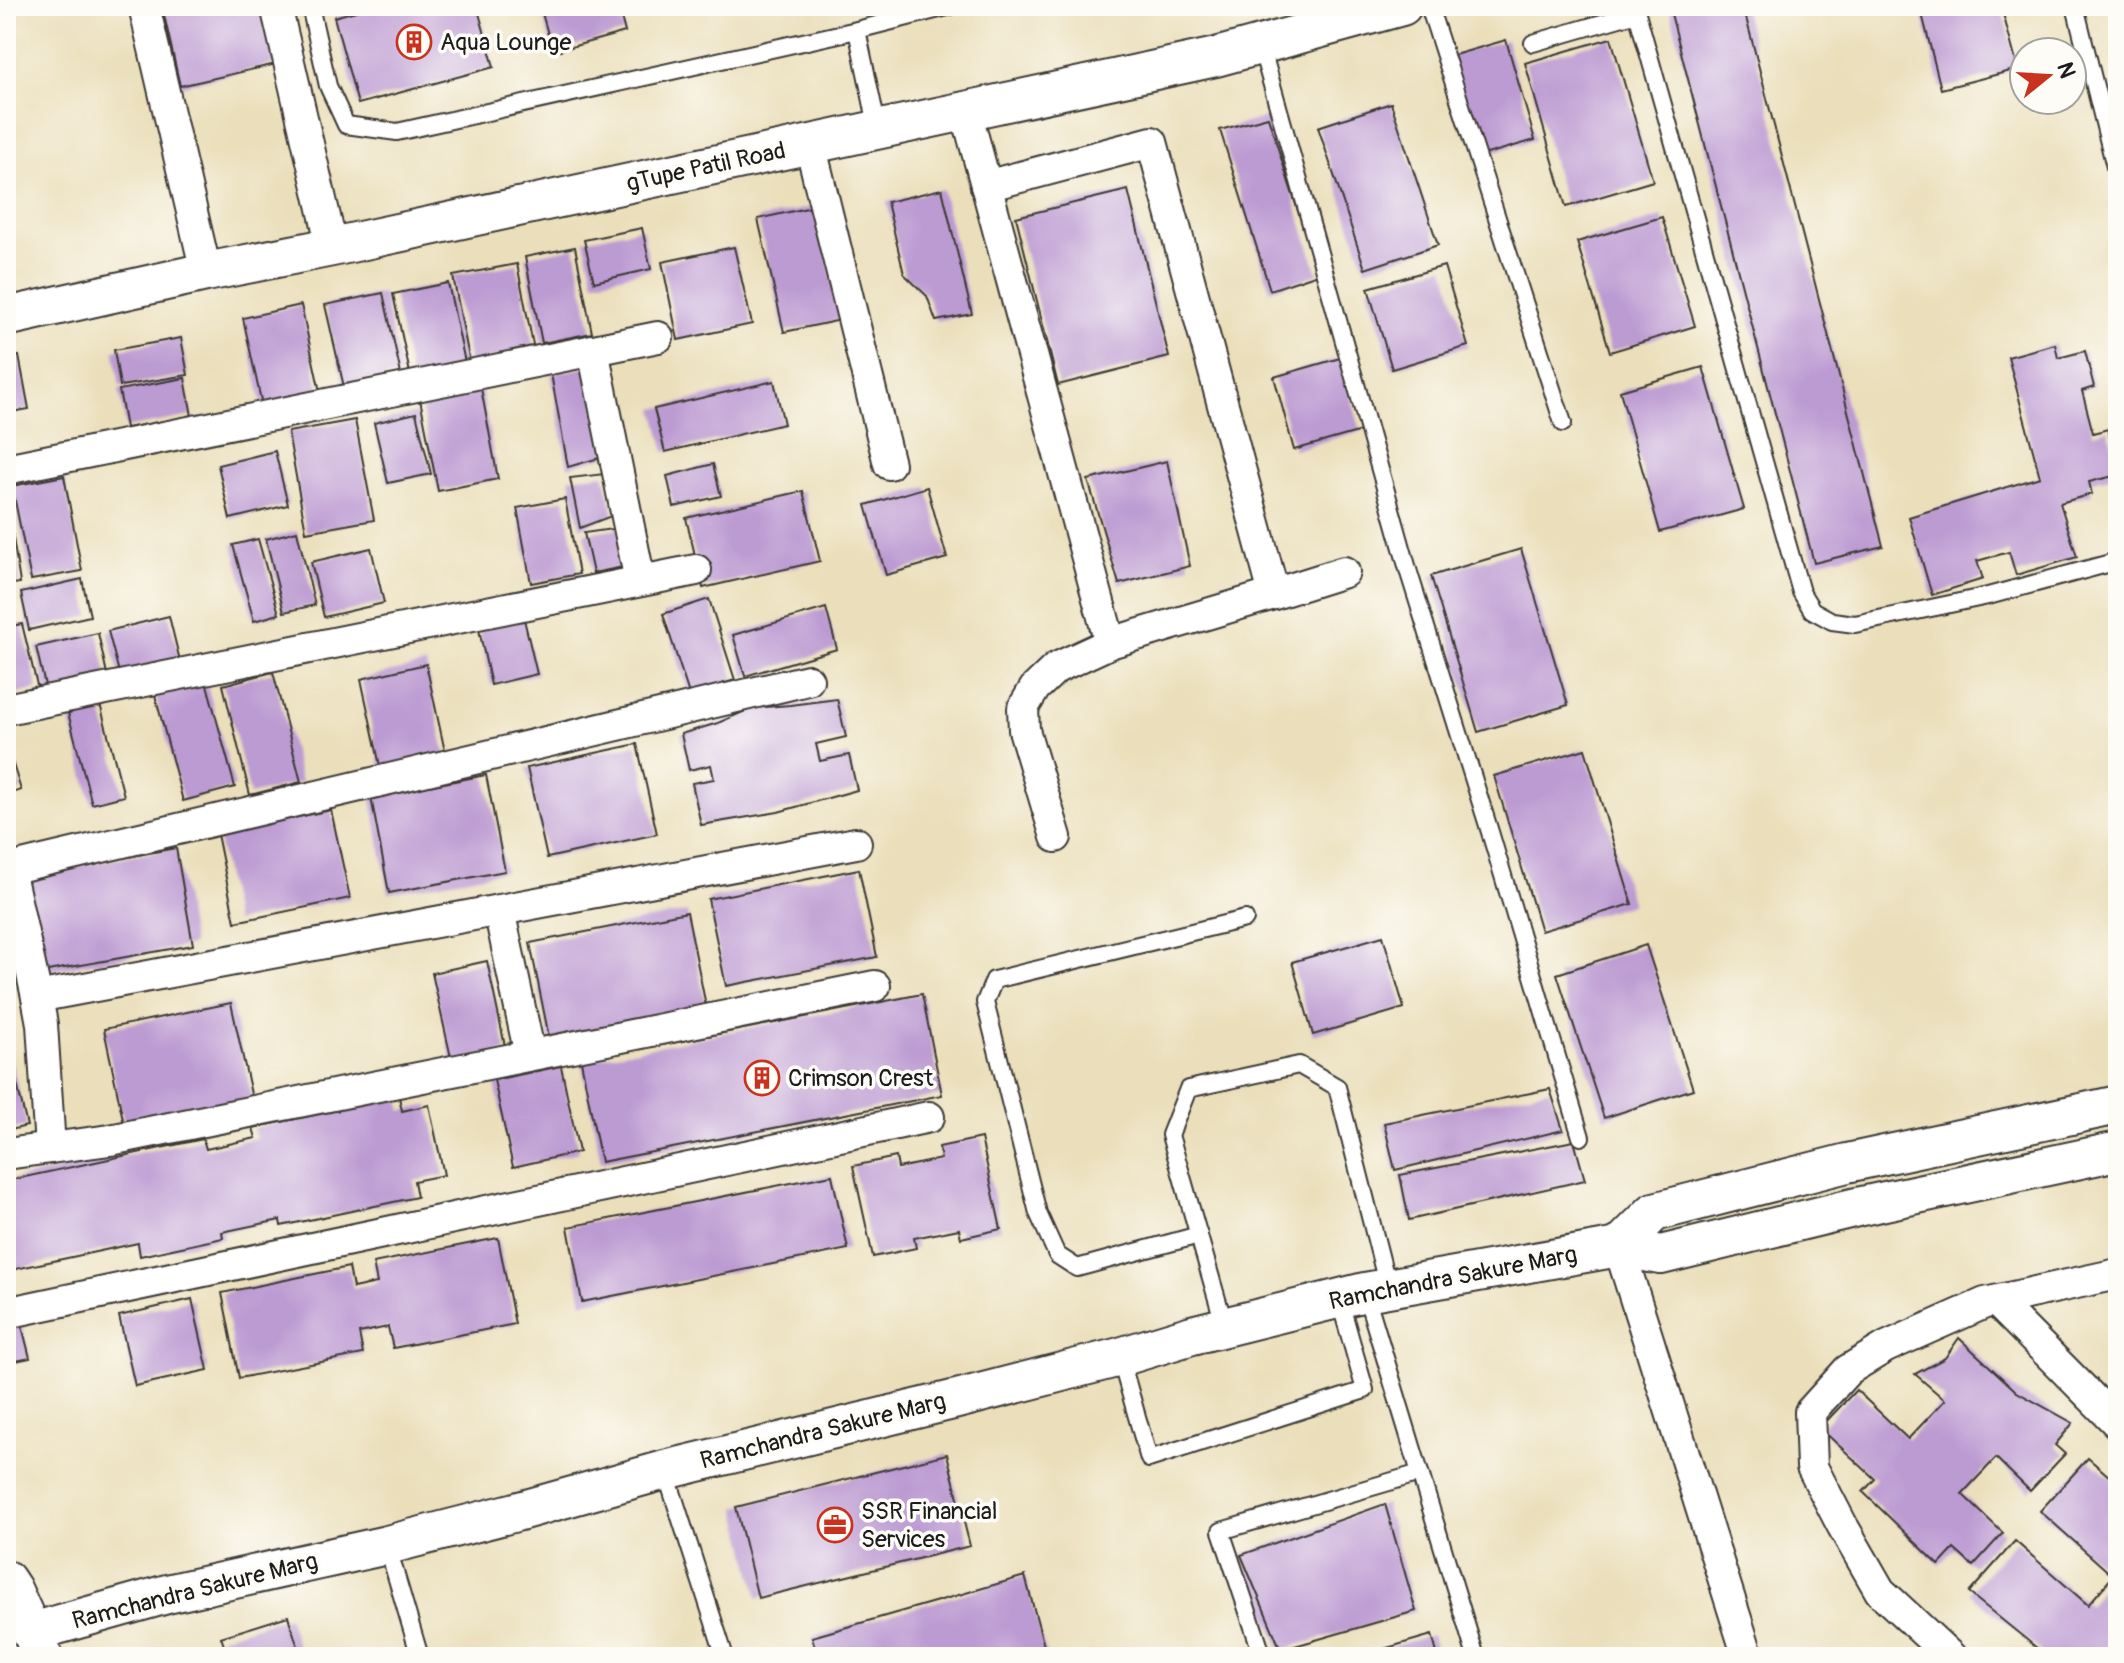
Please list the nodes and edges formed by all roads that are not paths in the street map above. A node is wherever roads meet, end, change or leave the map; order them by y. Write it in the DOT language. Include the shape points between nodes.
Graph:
graph roads {
  1 [pos="144,6"];
  2 [pos="276,6"];
  3 [pos="310,6"];
  4 [pos="951,6"];
  5 [pos="1402,6"];
  6 [pos="1429,6"];
  7 [pos="2075,6"];
  8 [pos="1636,9"];
  9 [pos="857,30"];
  10 [pos="1533,43"];
  11 [pos="1261,46"];
  12 [pos="966,111"];
  13 [pos="878,130"];
  14 [pos="810,144"];
  15 [pos="2118,179"];
  16 [pos="986,186"];
  17 [pos="332,247"];
  18 [pos="204,259"];
  19 [pos="6,317"];
  20 [pos="658,337"];
  21 [pos="593,350"];
  22 [pos="1563,423"];
  23 [pos="889,464"];
  24 [pos="6,469"];
  25 [pos="2118,561"];
  26 [pos="696,570"];
  27 [pos="1344,572"];
  28 [pos="640,581"];
  29 [pos="1274,594"];
  30 [pos="1110,643"];
  31 [pos="808,680"];
  32 [pos="6,709"];
  33 [pos="1056,837"];
  34 [pos="856,843"];
  35 [pos="499,910"];
  36 [pos="1245,919"];
  37 [pos="875,986"];
  38 [pos="37,997"];
  39 [pos="530,1055"];
  40 [pos="2118,1105"];
  41 [pos="929,1117"];
  42 [pos="1581,1137"];
  43 [pos="50,1148"];
  44 [pos="2118,1151"];
  45 [pos="6,1154"];
  46 [pos="1847,1163"];
  47 [pos="1857,1207"];
  48 [pos="1199,1235"];
  49 [pos="1619,1247"];
  50 [pos="2118,1274"];
  51 [pos="1364,1292"];
  52 [pos="1996,1301"];
  53 [pos="6,1313"];
  54 [pos="1225,1327"];
  55 [pos="1120,1357"];
  56 [pos="2118,1424"];
  57 [pos="665,1470"];
  58 [pos="1420,1473"];
  59 [pos="387,1545"];
  60 [pos="6,1580"];
  61 [pos="37,1644"];
  62 [pos="420,1657"];
  63 [pos="725,1657"];
  64 [pos="1263,1657"];
  65 [pos="1476,1657"];
  66 [pos="1748,1657"];
  67 [pos="1951,1657"];
  1 -- 18 [label="street"];
  2 -- 17 [label="street"];
  3 -- 9 [label="lane" via="328,86 346,125 397,132"];
  4 -- 9 [label="lane"];
  5 -- 11 [label="street, gTupe Patil Road"];
  6 -- 22 [label="lane"];
  7 -- 15 [label="lane"];
  8 -- 10 [label="lane"];
  8 -- 25 [label="lane" via="1801,592 1812,610 1832,621 1855,624"];
  9 -- 13 [label="lane"];
  11 -- 12 [label="street, gTupe Patil Road"];
  11 -- 42 [label="lane" via="1409,573"];
  12 -- 13 [label="street, gTupe Patil Road"];
  12 -- 16 [label="street"];
  13 -- 14 [label="street, gTupe Patil Road"];
  14 -- 17 [label="street, gTupe Patil Road"];
  14 -- 23 [label="street"];
  16 -- 29 [label="street" via="1152,142"];
  16 -- 30 [label="street"];
  17 -- 18 [label="street, gTupe Patil Road"];
  18 -- 19 [label="street, gTupe Patil Road"];
  20 -- 21 [label="street"];
  21 -- 24 [label="street"];
  21 -- 28 [label="street"];
  26 -- 28 [label="street"];
  27 -- 29 [label="street"];
  28 -- 32 [label="street"];
  29 -- 30 [label="street"];
  30 -- 33 [label="street" via="1056,668 1023,708 1024,730"];
  31 -- 38 [label="street" via="9,869"];
  34 -- 35 [label="street"];
  35 -- 38 [label="street"];
  35 -- 39 [label="street"];
  36 -- 48 [label="lane" via="994,980 985,1002 1038,1213 1057,1255 1077,1268"];
  37 -- 39 [label="street"];
  38 -- 43 [label="street"];
  39 -- 43 [label="street"];
  40 -- 46 [label="street"];
  41 -- 53 [label="street"];
  43 -- 45 [label="street"];
  44 -- 47 [label="street, Ramchandra Sakure Marg"];
  46 -- 47 [label="street"];
  46 -- 49 [label="street" via="1654,1212"];
  47 -- 49 [label="street, Ramchandra Sakure Marg" via="1661,1255"];
  48 -- 51 [label="lane" via="1170,1135 1188,1089 1299,1065 1337,1087"];
  48 -- 54 [label="lane"];
  49 -- 51 [label="street, Ramchandra Sakure Marg"];
  49 -- 66 [label="street"];
  50 -- 52 [label="street"];
  51 -- 54 [label="street, Ramchandra Sakure Marg"];
  51 -- 55 [label="lane" via="1365,1390 1149,1459"];
  51 -- 58 [label="lane"];
  52 -- 56 [label="street"];
  52 -- 67 [label="street" via="1886,1347 1848,1370 1810,1412 1812,1467 1842,1525 1880,1591"];
  54 -- 55 [label="street, Ramchandra Sakure Marg"];
  55 -- 57 [label="street, Ramchandra Sakure Marg"];
  57 -- 59 [label="street, Ramchandra Sakure Marg"];
  57 -- 63 [label="lane"];
  58 -- 64 [label="lane" via="1221,1531"];
  58 -- 65 [label="lane"];
  59 -- 61 [label="street, Ramchandra Sakure Marg" via="167,1594"];
  59 -- 62 [label="lane"];
  60 -- 61 [label="street"];
}
